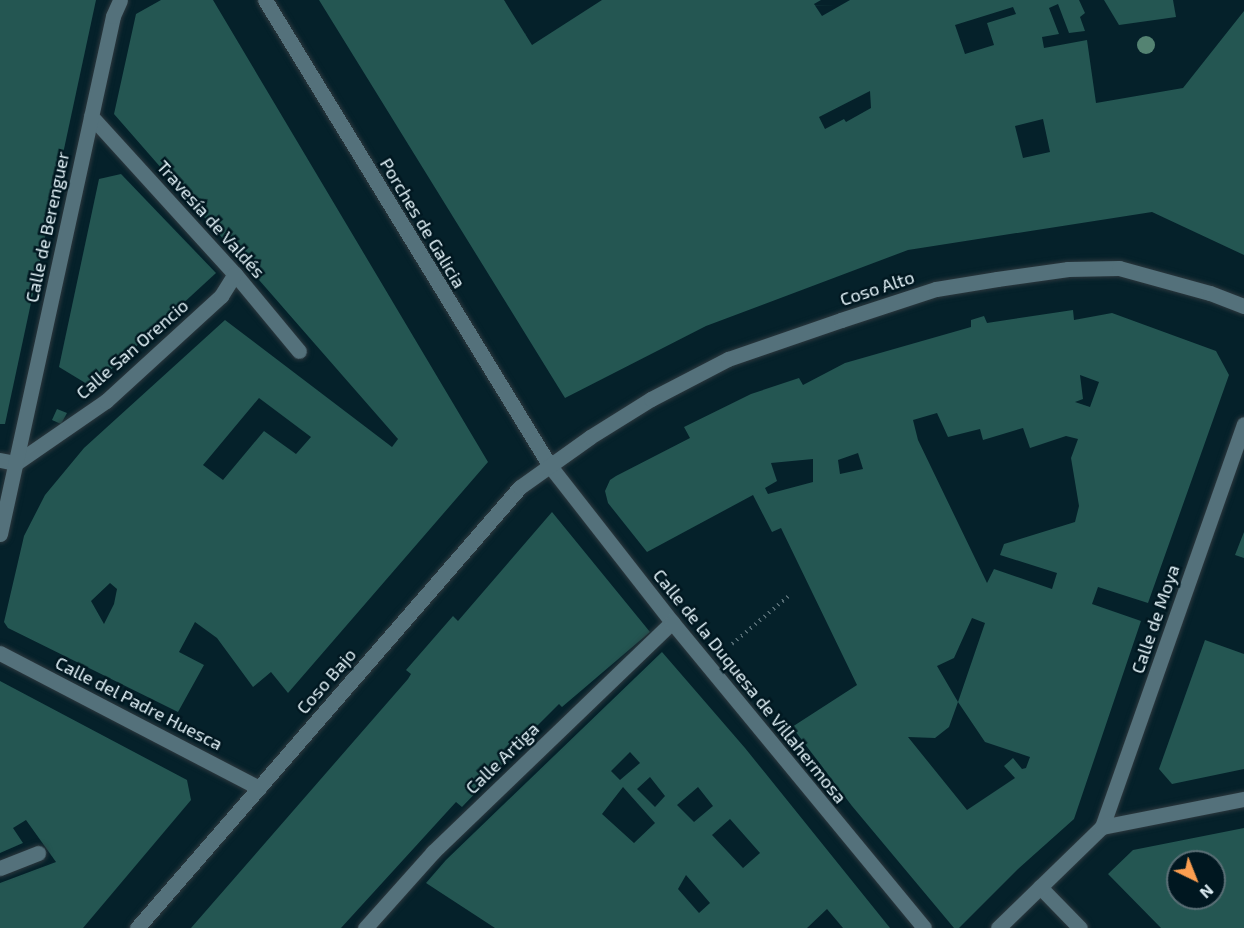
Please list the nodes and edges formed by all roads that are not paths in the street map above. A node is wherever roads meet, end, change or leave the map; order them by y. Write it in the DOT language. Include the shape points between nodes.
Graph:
graph roads {
  1 [pos="120,0"];
  2 [pos="265,0"];
  3 [pos="92,116"];
  4 [pos="235,274"];
  5 [pos="1244,306"];
  6 [pos="299,351"];
  7 [pos="1244,424"];
  8 [pos="0,460"];
  9 [pos="16,464"];
  10 [pos="550,466"];
  11 [pos="0,534"];
  12 [pos="672,622"];
  13 [pos="0,653"];
  14 [pos="259,788"];
  15 [pos="1244,799"];
  16 [pos="1102,827"];
  17 [pos="38,853"];
  18 [pos="0,868"];
  19 [pos="1040,887"];
  20 [pos="137,928"];
  21 [pos="365,928"];
  22 [pos="924,928"];
  23 [pos="998,928"];
  24 [pos="1080,928"];
  1 -- 3 [label="street, Calle de Berenguer" via="113,16"];
  2 -- 10 [label="street, Porches de Galicia"];
  3 -- 4 [label="street, Travesía de Valdés"];
  3 -- 9 [label="street, Calle de Berenguer"];
  4 -- 6 [label="street, Travesía de Valdés"];
  4 -- 9 [label="street, Calle San Orencio" via="221,296 106,400"];
  5 -- 10 [label="street, Coso Alto" via="1119,268 1068,269 936,289 728,359 651,399"];
  7 -- 16 [label="street, Calle de Moya"];
  8 -- 9 [label="street"];
  9 -- 11 [label="street"];
  10 -- 12 [label="street, Calle de la Duquesa de Villahermosa"];
  10 -- 14 [label="street, Coso Bajo" via="520,487"];
  12 -- 21 [label="street, Calle Artiga" via="433,852"];
  12 -- 22 [label="street, Calle de la Duquesa de Villahermosa"];
  13 -- 14 [label="street, Calle del Padre Huesca"];
  14 -- 20 [label="street, Coso Bajo"];
  15 -- 16 [label="street"];
  16 -- 19 [label="street"];
  17 -- 18 [label="street"];
  19 -- 23 [label="street"];
  19 -- 24 [label="street"];
}
